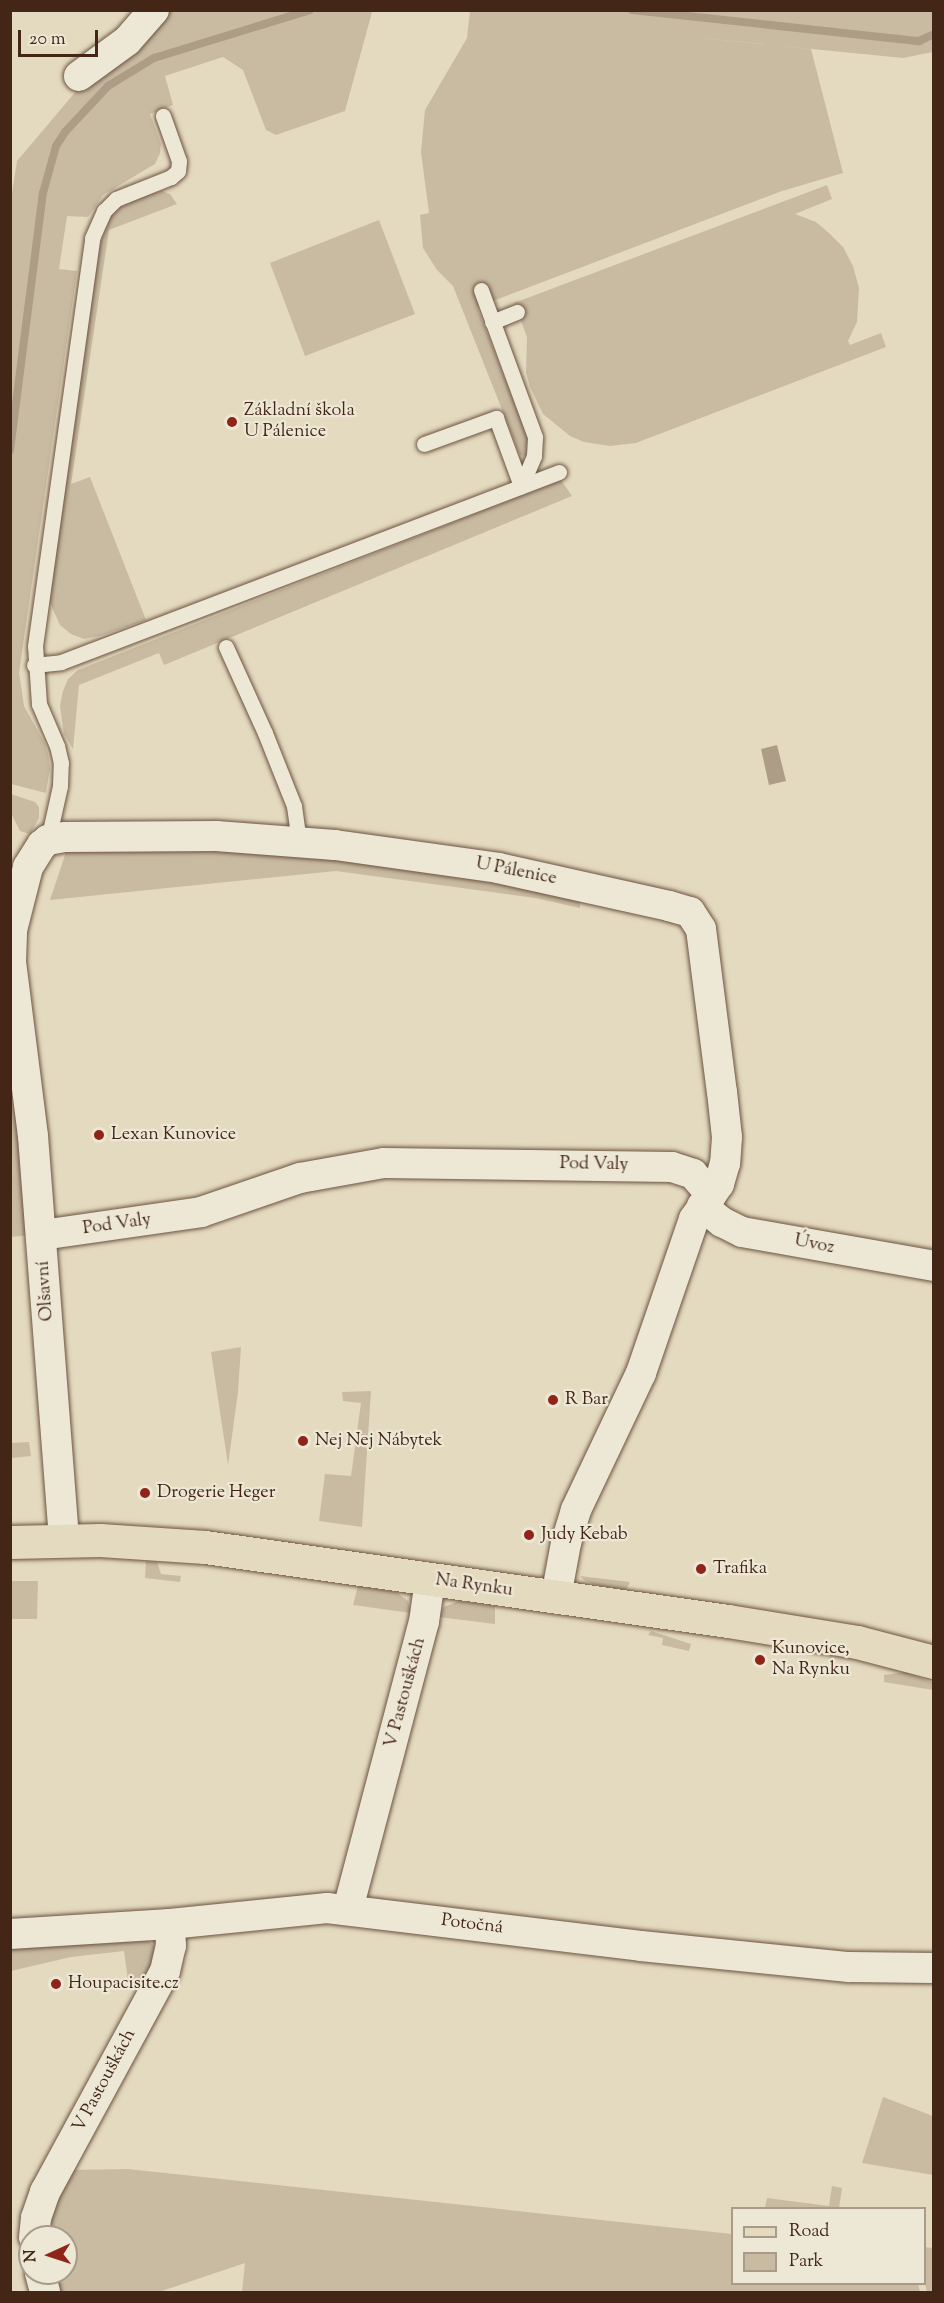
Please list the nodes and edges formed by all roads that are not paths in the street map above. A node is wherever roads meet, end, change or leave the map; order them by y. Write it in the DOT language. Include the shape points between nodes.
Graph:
graph roads {
  1 [pos="154,10"];
  2 [pos="79,76"];
  3 [pos="163,116"];
  4 [pos="481,290"];
  5 [pos="517,312"];
  6 [pos="492,322"];
  7 [pos="424,444"];
  8 [pos="559,472"];
  9 [pos="520,486"];
  10 [pos="226,647"];
  11 [pos="34,665"];
  12 [pos="48,840"];
  13 [pos="299,842"];
  14 [pos="11,963"];
  15 [pos="16,1036"];
  16 [pos="706,1200"];
  17 [pos="42,1235"];
  18 [pos="933,1266"];
  19 [pos="64,1539"];
  20 [pos="10,1542"];
  21 [pos="430,1580"];
  22 [pos="556,1597"];
  23 [pos="933,1662"];
  24 [pos="348,1909"];
  25 [pos="170,1924"];
  26 [pos="10,1934"];
  27 [pos="933,1968"];
  28 [pos="35,2225"];
  1 -- 2 [label="street" via="127,42"];
  3 -- 11 [label="lane" via="179,161 178,171 116,199 104,210 92,238 41,591"];
  4 -- 6 [label="lane"];
  5 -- 6 [label="lane"];
  6 -- 9 [label="lane" via="534,437 534,456"];
  7 -- 9 [label="lane" via="496,418"];
  8 -- 9 [label="lane"];
  9 -- 11 [label="lane" via="61,662"];
  10 -- 13 [label="lane" via="294,806"];
  11 -- 12 [label="lane" via="39,704 61,763"];
  12 -- 13 [label="street, U Pálenice" via="216,836"];
  12 -- 14 [label="street, Olšavní" via="31,860 19,896"];
  13 -- 16 [label="street, U Pálenice" via="498,868 669,906 695,917 703,934 727,1137 722,1176"];
  14 -- 15 [label="street, Olšavní"];
  15 -- 17 [label="street, Olšavní"];
  16 -- 17 [label="street, Pod Valy" via="693,1174 672,1167 384,1163 300,1178 201,1212"];
  16 -- 18 [label="street, Úvoz" via="722,1222 742,1232"];
  16 -- 22 [label="street" via="688,1233 641,1373 576,1510"];
  17 -- 19 [label="street, Olšavní"];
  19 -- 20 [label="main road, Na Rynku"];
  19 -- 21 [label="main road, Na Rynku" via="205,1547"];
  21 -- 22 [label="main road, Na Rynku"];
  21 -- 24 [label="street, V Pastouškách" via="424,1622"];
  22 -- 23 [label="main road, Na Rynku" via="826,1637"];
  24 -- 25 [label="street, Potočná" via="305,1909"];
  24 -- 27 [label="street, Potočná" via="803,1962 879,1969"];
  25 -- 26 [label="street, Potočná"];
  25 -- 28 [label="street, V Pastouškách" via="171,1946 165,1971 45,2192"];
}
